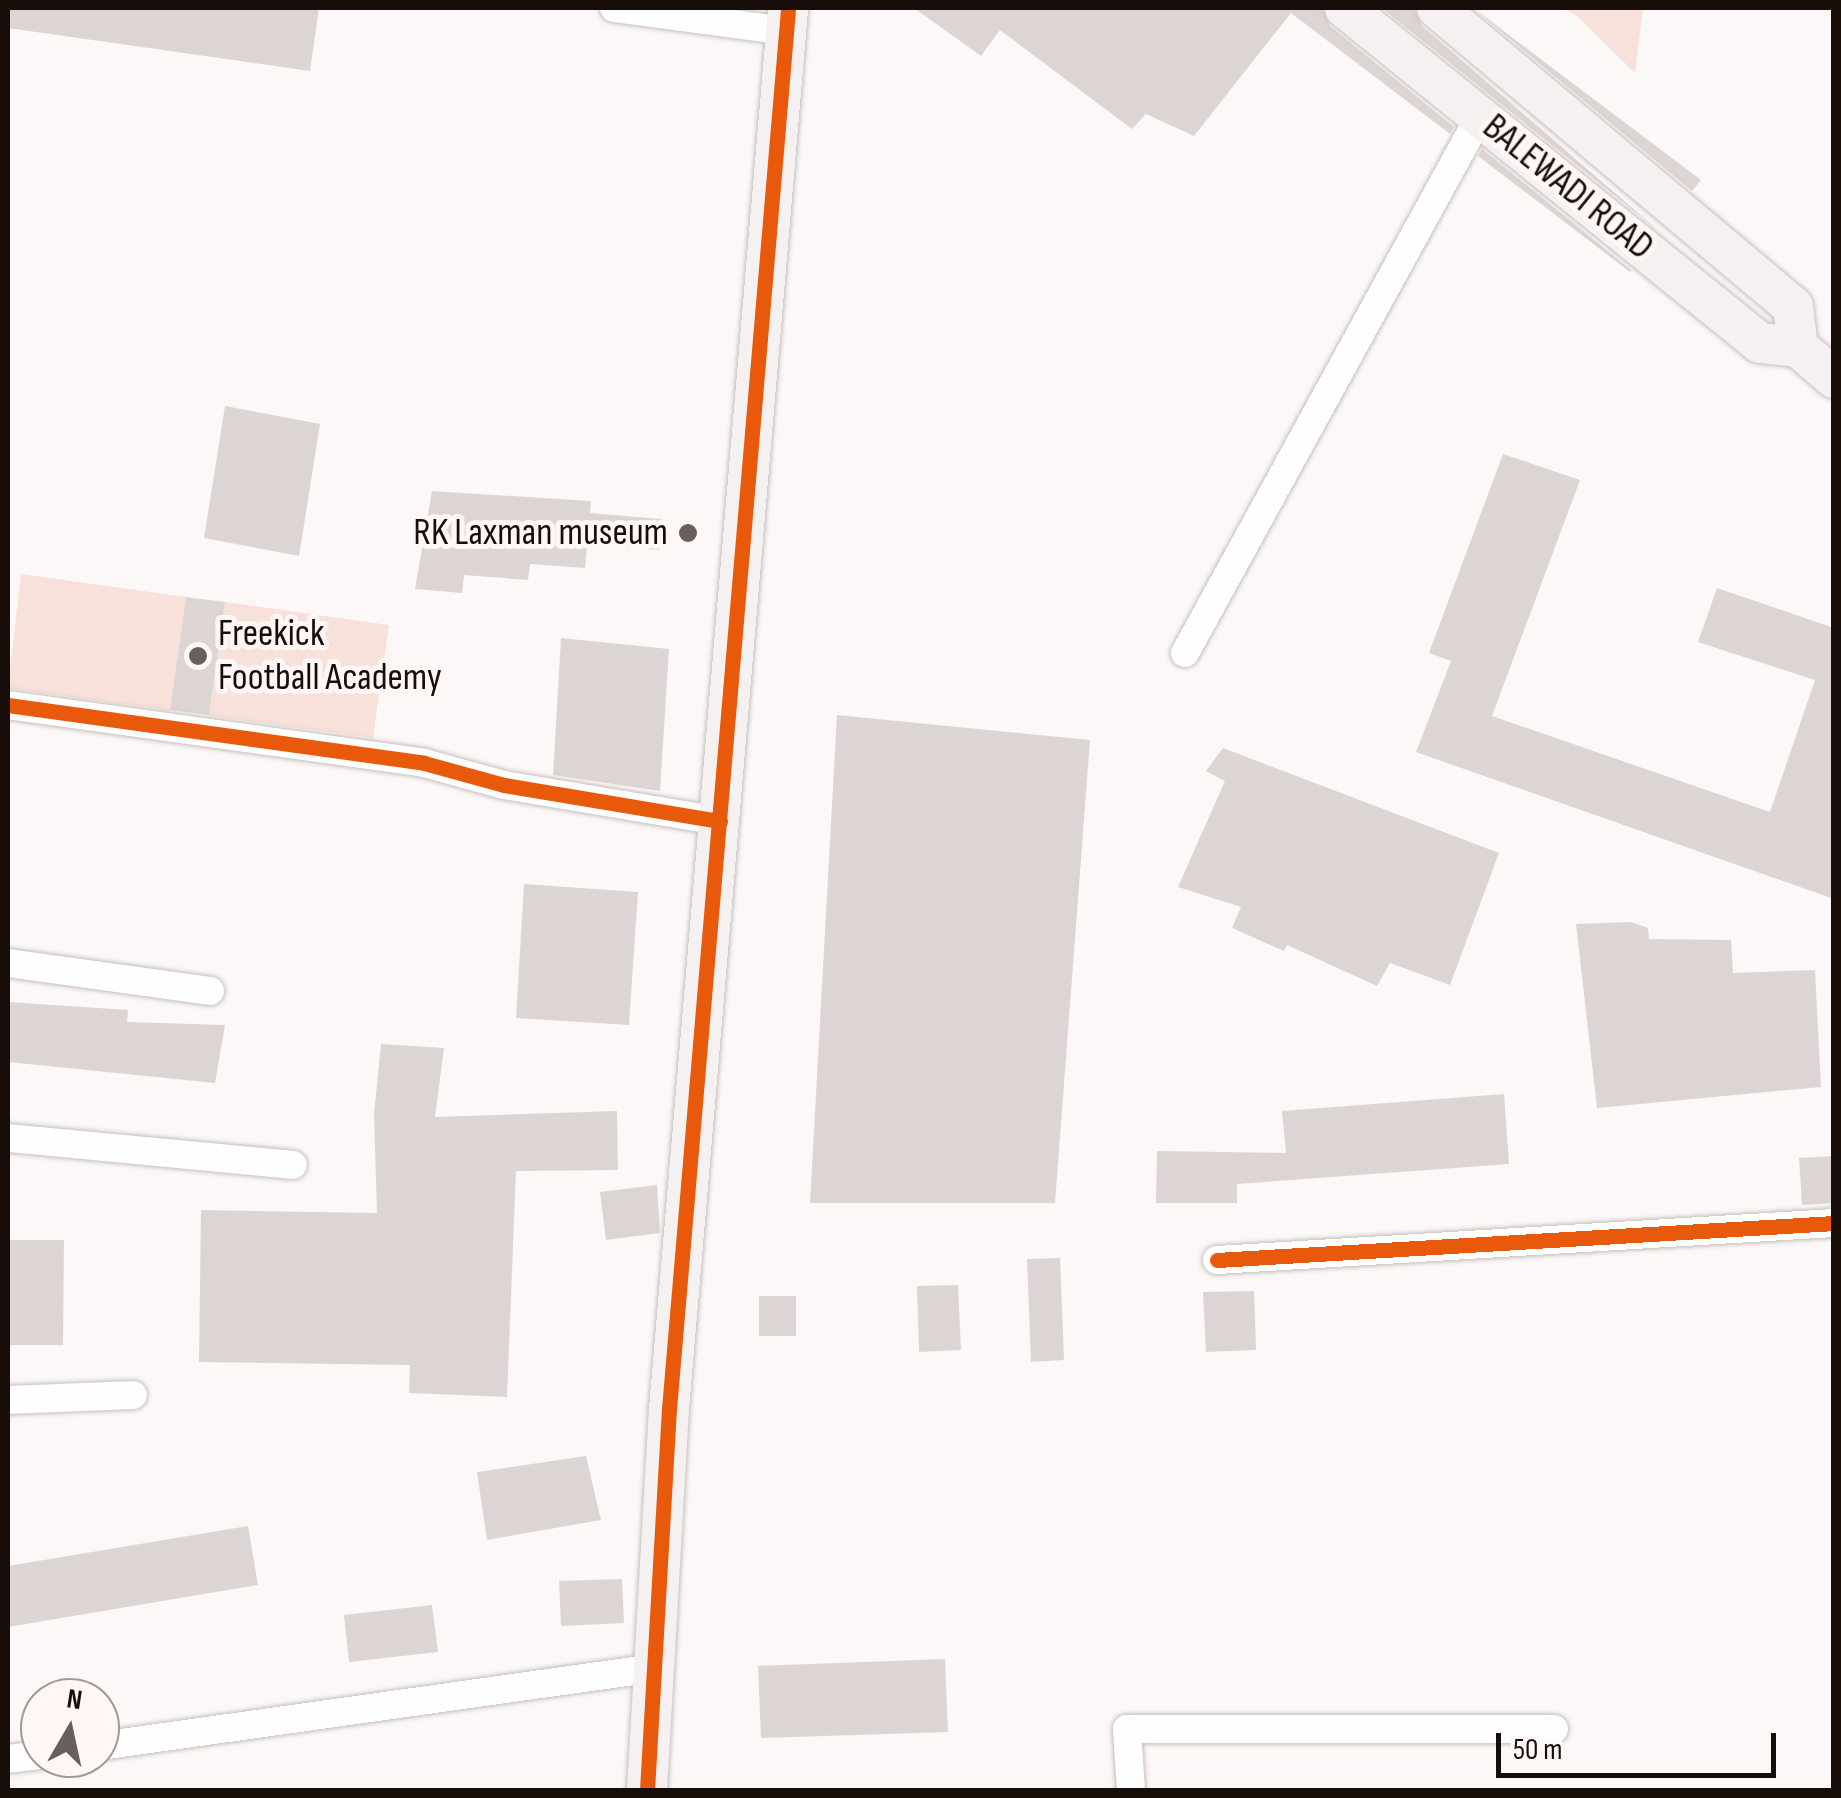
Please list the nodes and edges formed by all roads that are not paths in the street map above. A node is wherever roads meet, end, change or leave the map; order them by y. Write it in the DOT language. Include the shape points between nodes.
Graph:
graph roads {
  1 [pos="614,8"];
  2 [pos="1345,8"];
  3 [pos="1437,8"];
  4 [pos="787,19"];
  5 [pos="1480,116"];
  6 [pos="1798,346"];
  7 [pos="1834,378"];
  8 [pos="1185,653"];
  9 [pos="8,705"];
  10 [pos="720,822"];
  11 [pos="8,963"];
  12 [pos="210,991"];
  13 [pos="8,1138"];
  14 [pos="292,1164"];
  15 [pos="1834,1224"];
  16 [pos="1217,1260"];
  17 [pos="132,1395"];
  18 [pos="8,1400"];
  19 [pos="655,1668"];
  20 [pos="1554,1729"];
  21 [pos="120,1743"];
  22 [pos="647,1790"];
  23 [pos="1131,1790"];
  1 -- 4 [label="street"];
  2 -- 5 [label="street, BALEWADI ROAD"];
  3 -- 6 [label="street, BALEWADI ROAD" via="1793,307"];
  4 -- 10 [label="street"];
  5 -- 6 [label="street, BALEWADI ROAD" via="1760,343"];
  5 -- 8 [label="street"];
  6 -- 7 [label="street, BALEWADI ROAD"];
  9 -- 10 [label="street" via="424,763 504,785"];
  10 -- 19 [label="street" via="669,1409"];
  11 -- 12 [label="street"];
  13 -- 14 [label="street"];
  15 -- 16 [label="street"];
  17 -- 18 [label="street"];
  19 -- 21 [label="street"];
  19 -- 22 [label="street"];
  20 -- 23 [label="street" via="1127,1729"];
}
